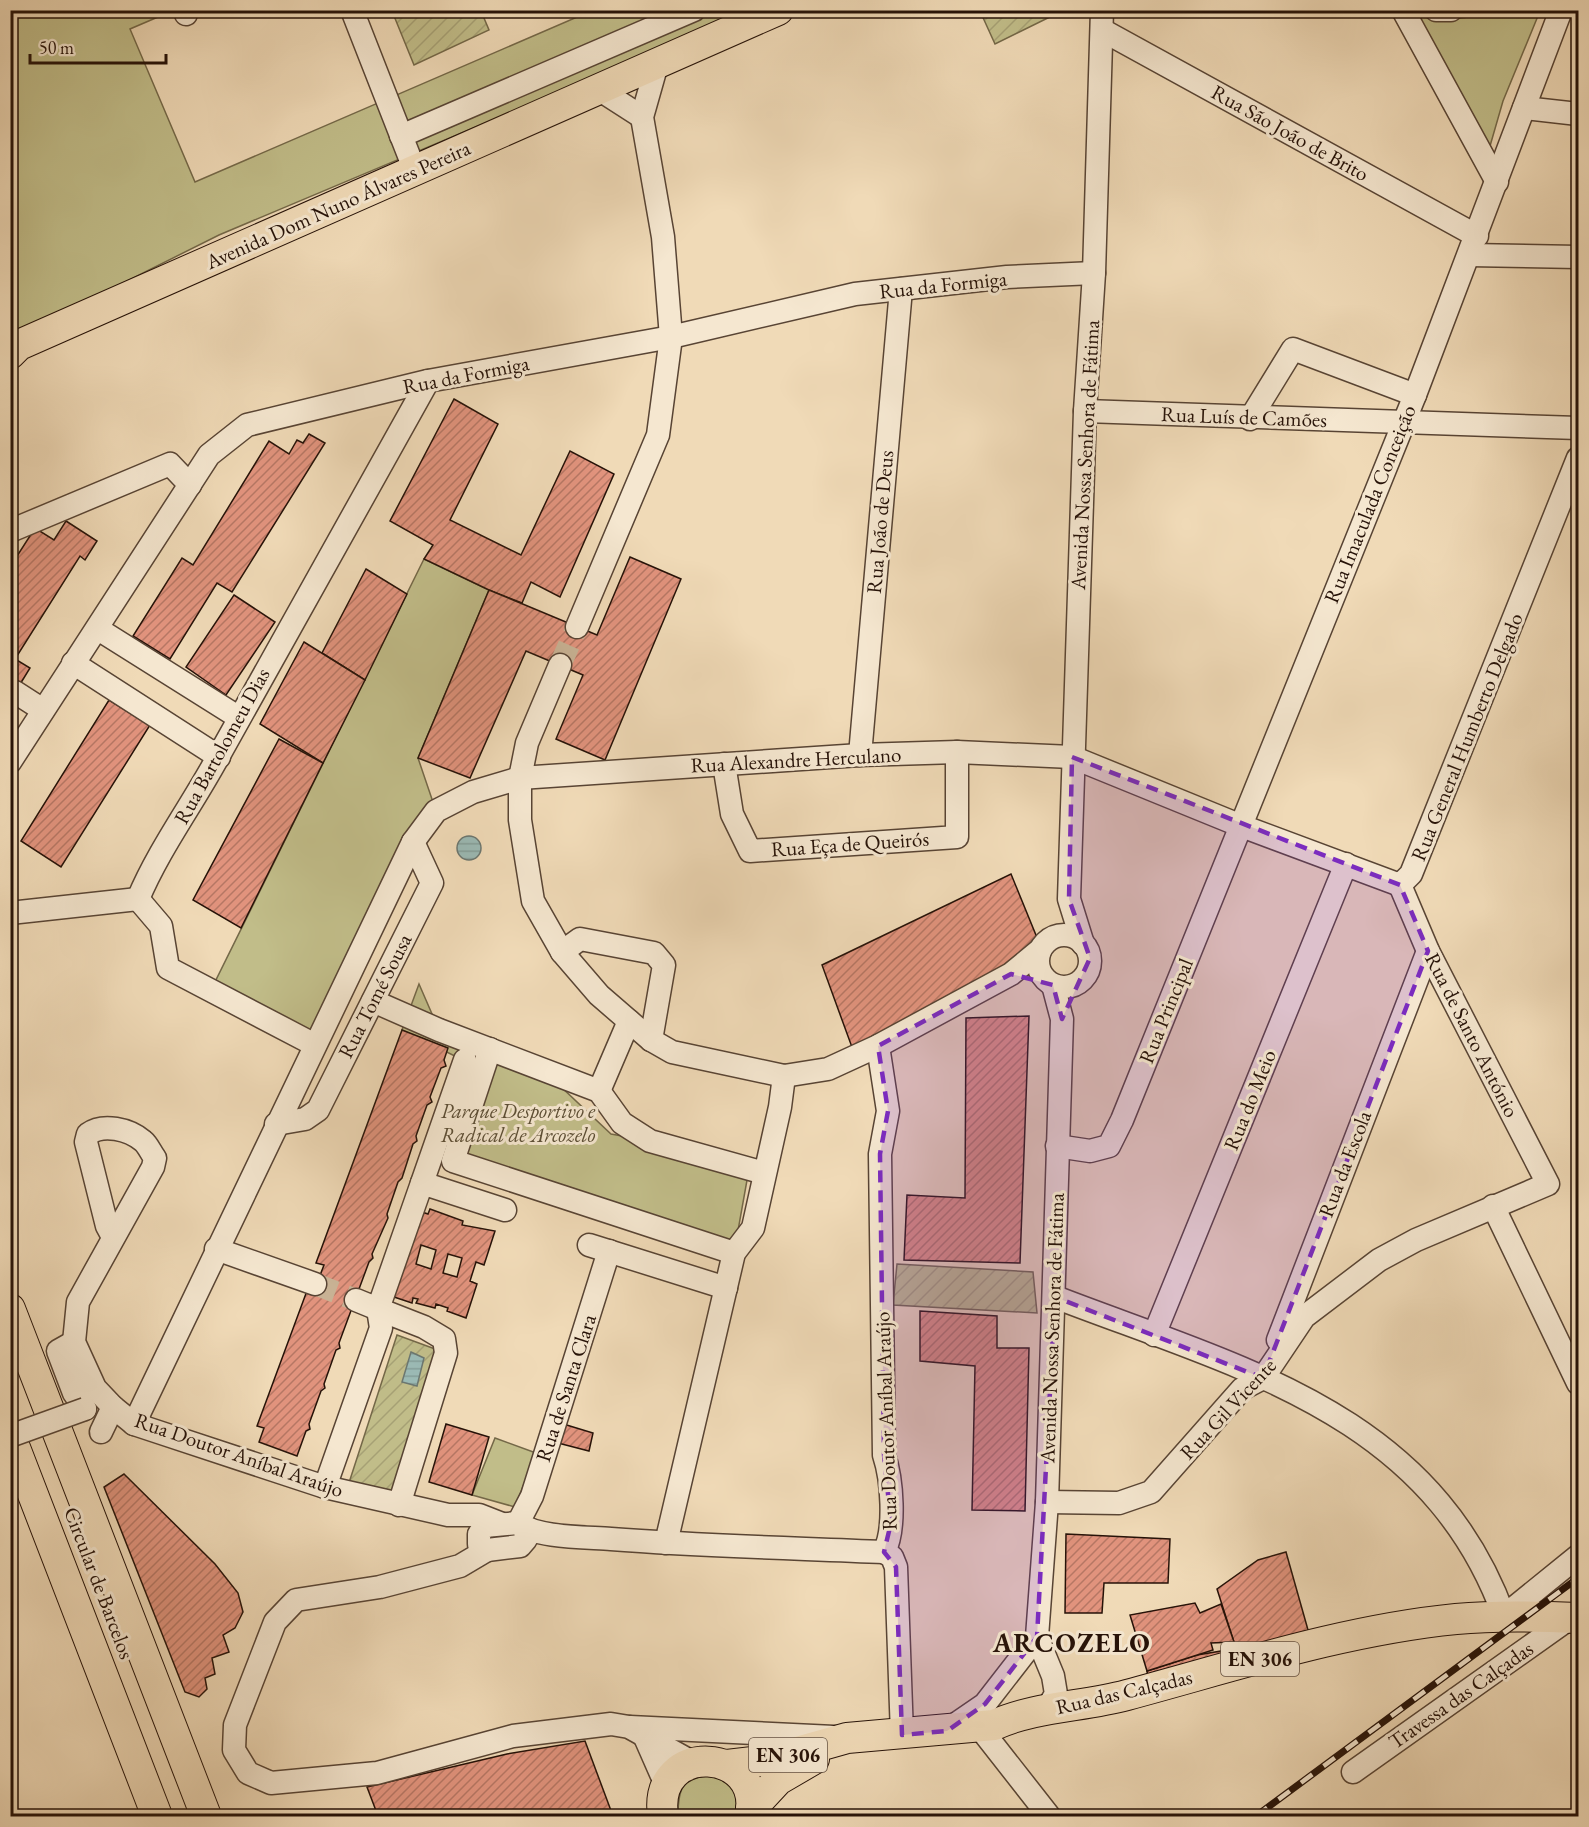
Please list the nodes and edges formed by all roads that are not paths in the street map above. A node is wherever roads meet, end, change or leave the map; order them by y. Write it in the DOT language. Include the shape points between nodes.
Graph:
graph roads {
  1 [pos="352,10"];
  2 [pos="693,10"];
  3 [pos="778,10"];
  4 [pos="1403,10"];
  5 [pos="1436,10"];
  6 [pos="1451,10"];
  7 [pos="1561,10"];
  8 [pos="1102,20"];
  9 [pos="657,64"];
  10 [pos="600,90"];
  11 [pos="1524,108"];
  12 [pos="1578,114"];
  13 [pos="642,117"];
  14 [pos="401,136"];
  15 [pos="415,171"];
  16 [pos="1497,182"];
  17 [pos="1473,246"];
  18 [pos="1578,257"];
  19 [pos="1094,273"];
  20 [pos="901,289"];
  21 [pos="671,337"];
  22 [pos="13,347"];
  23 [pos="428,381"];
  24 [pos="1414,396"];
  25 [pos="1085,411"];
  26 [pos="1250,419"];
  27 [pos="1404,422"];
  28 [pos="1578,428"];
  29 [pos="1578,458"];
  30 [pos="190,484"];
  31 [pos="10,531"];
  32 [pos="577,627"];
  33 [pos="98,629"];
  34 [pos="74,663"];
  35 [pos="560,665"];
  36 [pos="15,692"];
  37 [pos="43,710"];
  38 [pos="238,717"];
  39 [pos="957,752"];
  40 [pos="860,755"];
  41 [pos="219,757"];
  42 [pos="1072,757"];
  43 [pos="10,762"];
  44 [pos="724,764"];
  45 [pos="520,778"];
  46 [pos="1239,825"];
  47 [pos="413,842"];
  48 [pos="1346,864"];
  49 [pos="1400,885"];
  50 [pos="138,899"];
  51 [pos="1069,899"];
  52 [pos="10,913"];
  53 [pos="1083,944"];
  54 [pos="1043,946"];
  55 [pos="1428,951"];
  56 [pos="562,952"];
  57 [pos="1011,974"];
  58 [pos="1081,981"];
  59 [pos="1049,982"];
  60 [pos="373,1000"];
  61 [pos="1062,1019"];
  62 [pos="629,1021"];
  63 [pos="651,1040"];
  64 [pos="315,1045"];
  65 [pos="878,1046"];
  66 [pos="490,1049"];
  67 [pos="465,1060"];
  68 [pos="784,1076"];
  69 [pos="599,1091"];
  70 [pos="276,1124"];
  71 [pos="1057,1146"];
  72 [pos="764,1173"];
  73 [pos="422,1183"];
  74 [pos="1548,1184"];
  75 [pos="1493,1206"];
  76 [pos="505,1210"];
  77 [pos="113,1237"];
  78 [pos="216,1249"];
  79 [pos="734,1253"];
  80 [pos="315,1284"];
  81 [pos="726,1288"];
  82 [pos="1055,1297"];
  83 [pos="356,1300"];
  84 [pos="10,1309"];
  85 [pos="378,1309"];
  86 [pos="1154,1335"];
  87 [pos="74,1342"];
  88 [pos="10,1350"];
  89 [pos="1263,1378"];
  90 [pos="1578,1383"];
  91 [pos="113,1407"];
  92 [pos="134,1424"];
  93 [pos="101,1432"];
  94 [pos="10,1436"];
  95 [pos="10,1478"];
  96 [pos="325,1487"];
  97 [pos="1047,1502"];
  98 [pos="399,1505"];
  99 [pos="448,1515"];
  100 [pos="518,1529"];
  101 [pos="483,1542"];
  102 [pos="666,1543"];
  103 [pos="884,1552"];
  104 [pos="1578,1556"];
  105 [pos="1504,1616"];
  106 [pos="1574,1618"];
  107 [pos="1037,1637"];
  108 [pos="1053,1676"];
  109 [pos="1004,1679"];
  110 [pos="1085,1703"];
  111 [pos="1047,1709"];
  112 [pos="1016,1715"];
  113 [pos="980,1728"];
  114 [pos="637,1731"];
  115 [pos="947,1731"];
  116 [pos="902,1735"];
  117 [pos="848,1738"];
  118 [pos="692,1762"];
  119 [pos="727,1765"];
  120 [pos="1353,1772"];
  121 [pos="660,1805"];
  122 [pos="751,1813"];
  123 [pos="140,1816"];
  124 [pos="157,1816"];
  125 [pos="186,1816"];
  126 [pos="206,1816"];
  127 [pos="1049,1816"];
  1 -- 14 [label="street"];
  2 -- 14 [label="street"];
  3 -- 9 [label="main road, Avenida Dom Nuno Álvares Pereira"];
  4 -- 16 [label="street"];
  5 -- 6 [label="street"];
  7 -- 11 [label="street, Rua Imaculada Conceição"];
  8 -- 17 [label="street, Rua São João de Brito"];
  8 -- 19 [label="street, Avenida Nossa Senhora de Fátima"];
  9 -- 10 [label="main road, Avenida Dom Nuno Álvares Pereira"];
  9 -- 13 [label="street"];
  10 -- 13 [label="street"];
  10 -- 15 [label="main road, Avenida Dom Nuno Álvares Pereira"];
  11 -- 12 [label="street"];
  11 -- 16 [label="street, Rua Imaculada Conceição"];
  13 -- 21 [label="street" via="663,237"];
  14 -- 15 [label="street"];
  15 -- 22 [label="main road, Avenida Dom Nuno Álvares Pereira"];
  16 -- 17 [label="street, Rua Imaculada Conceição"];
  17 -- 18 [label="street"];
  17 -- 24 [label="street, Rua Imaculada Conceição"];
  19 -- 20 [label="street, Rua da Formiga" via="1006,277"];
  19 -- 25 [label="street, Avenida Nossa Senhora de Fátima"];
  20 -- 21 [label="street, Rua da Formiga" via="855,294"];
  20 -- 40 [label="street, Rua João de Deus"];
  21 -- 23 [label="street, Rua da Formiga"];
  21 -- 32 [label="street" via="658,435"];
  23 -- 30 [label="street, Rua da Formiga" via="248,425 209,455"];
  23 -- 38 [label="street, Rua Bartolomeu Dias"];
  24 -- 26 [label="street" via="1293,349"];
  24 -- 27 [label="street, Rua Imaculada Conceição"];
  25 -- 26 [label="street, Rua Luís de Camões"];
  25 -- 42 [label="street, Avenida Nossa Senhora de Fátima"];
  26 -- 27 [label="street, Rua Luís de Camões"];
  27 -- 28 [label="street, Rua Luís de Camões"];
  27 -- 46 [label="street, Rua Imaculada Conceição"];
  29 -- 49 [label="street, Rua General Humberto Delgado" via="1411,874"];
  30 -- 31 [label="street" via="170,464"];
  30 -- 33 [label="street, Rua da Formiga"];
  33 -- 34 [label="street, Rua da Formiga"];
  33 -- 38 [label="street"];
  34 -- 37 [label="street, Rua da Formiga"];
  34 -- 41 [label="street"];
  35 -- 45 [label="street" via="527,743"];
  36 -- 37 [label="street"];
  37 -- 43 [label="street, Rua da Formiga"];
  38 -- 41 [label="street, Rua Bartolomeu Dias"];
  39 -- 40 [label="street, Rua Alexandre Herculano"];
  39 -- 42 [label="street, Rua Alexandre Herculano"];
  39 -- 44 [label="street, Rua Eça de Queirós" via="957,837 750,851 732,814"];
  40 -- 44 [label="street, Rua Alexandre Herculano"];
  41 -- 50 [label="street, Rua Bartolomeu Dias"];
  42 -- 46 [label="street, Rua General Humberto Delgado"];
  42 -- 51 [label="street, Avenida Nossa Senhora de Fátima"];
  44 -- 45 [label="street, Rua Alexandre Herculano"];
  45 -- 47 [label="street, Rua Tomé Sousa" via="473,792 436,810"];
  45 -- 56 [label="street" via="520,820 533,900"];
  46 -- 48 [label="street, Rua General Humberto Delgado"];
  46 -- 71 [label="street, Rua Principal" via="1109,1146 1090,1151"];
  47 -- 60 [label="street, Rua Tomé Sousa" via="432,883"];
  47 -- 64 [label="street, Rua Tomé Sousa"];
  48 -- 49 [label="street, Rua General Humberto Delgado"];
  48 -- 86 [label="street, Rua do Meio"];
  49 -- 55 [label="street, Rua de Santo António"];
  50 -- 52 [label="street"];
  50 -- 64 [label="street" via="161,926 168,968"];
  51 -- 53 [label="street, Avenida Nossa Senhora de Fátima"];
  51 -- 54 [label="street, Avenida Nossa Senhora de Fátima"];
  53 -- 54 [label="street" via="1061,935"];
  53 -- 58 [label="street" via="1090,958 1087,974"];
  54 -- 57 [label="street"];
  54 -- 59 [label="street" via="1038,965"];
  55 -- 74 [label="street, Rua de Santo António"];
  55 -- 89 [label="street, Rua da Escola"];
  56 -- 62 [label="street" via="598,995"];
  56 -- 63 [label="street" via="580,939 654,953 664,965"];
  57 -- 59 [label="street"];
  57 -- 65 [label="street"];
  58 -- 59 [label="street" via="1068,987"];
  58 -- 61 [label="street, Avenida Nossa Senhora de Fátima"];
  59 -- 61 [label="street, Avenida Nossa Senhora de Fátima"];
  60 -- 66 [label="street"];
  60 -- 70 [label="street, Rua Tomé Sousa" via="318,1110 304,1119"];
  61 -- 71 [label="street, Avenida Nossa Senhora de Fátima"];
  62 -- 63 [label="street"];
  62 -- 69 [label="street"];
  63 -- 68 [label="street" via="672,1052"];
  64 -- 70 [label="street, Rua Tomé Sousa"];
  65 -- 68 [label="street" via="828,1069"];
  65 -- 103 [label="street, Rua Doutor Aníbal Araújo" via="888,1112 880,1154 884,1455 889,1470 891,1523"];
  66 -- 69 [label="street"];
  66 -- 79 [label="street" via="453,1161"];
  67 -- 73 [label="street"];
  68 -- 72 [label="street"];
  69 -- 72 [label="street" via="622,1123 650,1141"];
  70 -- 78 [label="street, Rua Tomé Sousa"];
  71 -- 82 [label="street, Avenida Nossa Senhora de Fátima"];
  72 -- 79 [label="street" via="753,1228"];
  73 -- 76 [label="street"];
  73 -- 85 [label="street"];
  74 -- 75 [label="street, Rua Gil Vicente"];
  75 -- 89 [label="street, Rua Gil Vicente" via="1379,1260 1304,1317"];
  75 -- 90 [label="street"];
  77 -- 87 [label="street" via="78,1302"];
  78 -- 80 [label="street"];
  78 -- 92 [label="street, Rua Tomé Sousa"];
  79 -- 81 [label="street"];
  81 -- 100 [label="street, Rua de Santa Clara" via="599,1248 532,1496"];
  81 -- 102 [label="street"];
  82 -- 86 [label="street"];
  82 -- 97 [label="street, Avenida Nossa Senhora de Fátima"];
  83 -- 85 [label="street"];
  84 -- 126 [label="main road"];
  85 -- 96 [label="street" via="381,1328"];
  85 -- 98 [label="street" via="444,1339 446,1353"];
  86 -- 89 [label="street"];
  87 -- 91 [label="street, Rua Doutor Aníbal Araújo" via="95,1388"];
  87 -- 94 [label="street, bridge" via="58,1351 74,1393 85,1409"];
  88 -- 125 [label="main road, Circular de Barcelos"];
  89 -- 97 [label="street, Rua Gil Vicente" via="1242,1389 1150,1492 1119,1503"];
  89 -- 105 [label="street" via="1344,1419 1402,1462 1455,1522 1483,1565"];
  91 -- 92 [label="street, Rua Doutor Aníbal Araújo"];
  91 -- 93 [label="street"];
  92 -- 96 [label="street, Rua Doutor Aníbal Araújo"];
  94 -- 124 [label="main road, Circular de Barcelos"];
  95 -- 123 [label="main road"];
  96 -- 98 [label="street, Rua Doutor Aníbal Araújo"];
  97 -- 107 [label="street, Avenida Nossa Senhora de Fátima"];
  98 -- 99 [label="street, Rua Doutor Aníbal Araújo"];
  99 -- 100 [label="street, Rua Doutor Aníbal Araújo" via="479,1515"];
  99 -- 101 [label="street, Rua Doutor Aníbal Araújo"];
  100 -- 101 [label="street, Rua Doutor Aníbal Araújo" via="520,1546"];
  100 -- 102 [label="street, Rua Doutor Aníbal Araújo"];
  101 -- 114 [label="street" via="460,1566 380,1587 296,1600 275,1623 235,1725 234,1750 248,1773 271,1783 377,1773 513,1736 595,1725"];
  102 -- 103 [label="street, Rua Doutor Aníbal Araújo"];
  103 -- 116 [label="street" via="892,1557 896,1567"];
  104 -- 105 [label="street"];
  105 -- 106 [label="main road, Rua das Calçadas / EN 306"];
  105 -- 110 [label="main road, Rua das Calçadas / EN 306" via="1401,1627"];
  106 -- 120 [label="street, Travessa das Calçadas"];
  107 -- 108 [label="street"];
  107 -- 109 [label="street"];
  108 -- 109 [label="street" via="1041,1667"];
  108 -- 110 [label="street"];
  108 -- 111 [label="street" via="1056,1694"];
  109 -- 112 [label="street" via="1005,1703"];
  109 -- 115 [label="street" via="985,1704"];
  110 -- 111 [label="main road, Rua das Calçadas / EN 306"];
  111 -- 112 [label="main road, Rua das Calçadas / EN 306"];
  112 -- 113 [label="main road, Rua das Calçadas / EN 306"];
  113 -- 115 [label="main road, Rua das Calçadas / EN 306"];
  113 -- 127 [label="street"];
  114 -- 117 [label="street"];
  114 -- 118 [label="street"];
  114 -- 121 [label="street"];
  115 -- 116 [label="main road, Rua das Calçadas / EN 306"];
  116 -- 117 [label="main road, Rua das Calçadas / EN 306"];
  117 -- 119 [label="main road, Rua das Calçadas / EN 306" via="769,1761"];
  117 -- 122 [label="main road, Rua das Calçadas / EN 306" via="778,1780"];
  118 -- 119 [label="main road, EN 306" via="704,1760"];
  118 -- 121 [label="main road" via="681,1768"];
  119 -- 122 [label="main road, EN 306" via="746,1784"];
}
